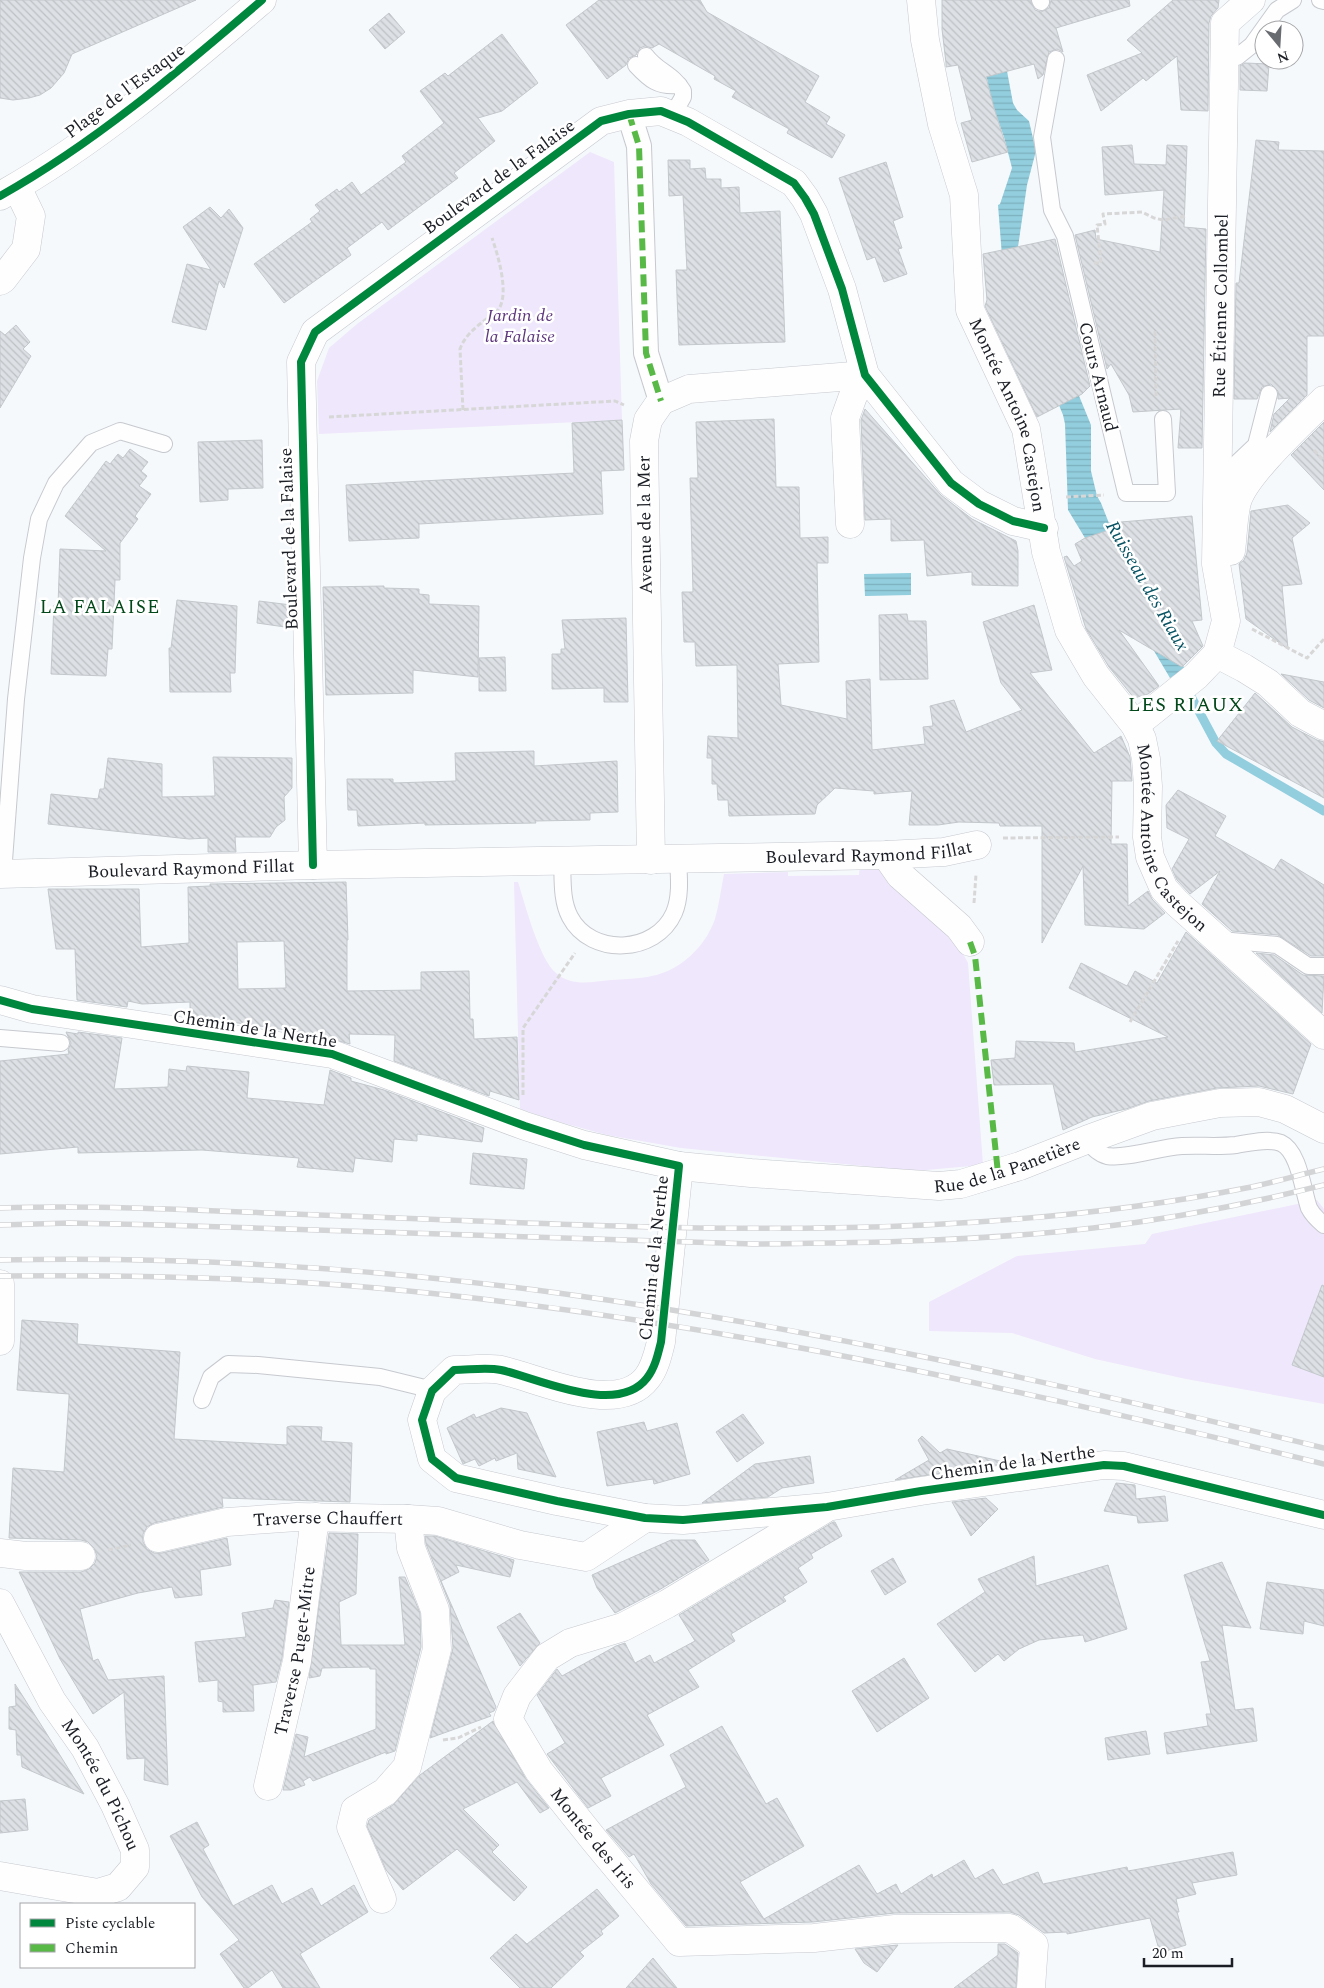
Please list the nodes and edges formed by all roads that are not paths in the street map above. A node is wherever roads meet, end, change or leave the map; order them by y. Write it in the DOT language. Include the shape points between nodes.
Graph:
graph roads {
  1 [pos="262,0"];
  2 [pos="921,0"];
  3 [pos="1251,0"];
  4 [pos="1293,0"];
  5 [pos="1320,0"];
  6 [pos="1324,1"];
  7 [pos="1224,57"];
  8 [pos="1056,59"];
  9 [pos="641,61"];
  10 [pos="629,114"];
  11 [pos="672,116"];
  12 [pos="8,192"];
  13 [pos="0,281"];
  14 [pos="866,375"];
  15 [pos="1269,394"];
  16 [pos="661,400"];
  17 [pos="1324,400"];
  18 [pos="1162,420"];
  19 [pos="164,444"];
  20 [pos="1237,501"];
  21 [pos="850,524"];
  22 [pos="1044,528"];
  23 [pos="1221,588"];
  24 [pos="1217,654"];
  25 [pos="1135,725"];
  26 [pos="1324,726"];
  27 [pos="977,845"];
  28 [pos="886,856"];
  29 [pos="562,860"];
  30 [pos="651,860"];
  31 [pos="678,860"];
  32 [pos="313,865"];
  33 [pos="1,874"];
  34 [pos="1218,940"];
  35 [pos="970,942"];
  36 [pos="1324,966"];
  37 [pos="0,1000"];
  38 [pos="1324,1034"];
  39 [pos="0,1038"];
  40 [pos="61,1043"];
  41 [pos="1324,1129"];
  42 [pos="1086,1140"];
  43 [pos="678,1166"];
  44 [pos="1324,1225"];
  45 [pos="0,1284"];
  46 [pos="0,1341"];
  47 [pos="433,1390"];
  48 [pos="202,1400"];
  49 [pos="827,1507"];
  50 [pos="1324,1515"];
  51 [pos="315,1517"];
  52 [pos="644,1518"];
  53 [pos="408,1519"];
  54 [pos="158,1538"];
  55 [pos="0,1553"];
  56 [pos="81,1556"];
  57 [pos="0,1603"];
  58 [pos="268,1786"];
  59 [pos="0,1876"];
  60 [pos="382,1899"];
  61 [pos="1031,1988"];
  1 -- 12 [label="street, Plage de l'Estaque" via="197,56 90,138"];
  2 -- 22 [label="street, Montée Antoine Castejon" via="925,40 942,124 964,195 970,310 1026,428"];
  3 -- 7 [label="street, Rue Étienne Collombel" via="1225,23"];
  4 -- 7 [label="lane" via="1277,10 1252,45 1237,57"];
  5 -- 6 [label="lane"];
  7 -- 23 [label="street, Rue Étienne Collombel" via="1216,564"];
  8 -- 18 [label="lane, Cours Arnaud" via="1042,137 1052,210 1064,236 1126,493 1167,493"];
  9 -- 11 [label="lane" via="672,76 683,91"];
  10 -- 11 [label="street, Boulevard de la Falaise" via="661,112"];
  10 -- 16 [label="street" via="639,146 646,353"];
  10 -- 32 [label="street, Boulevard de la Falaise" via="601,122 314,332 301,362"];
  11 -- 14 [label="street, Boulevard de la Falaise" via="688,122 794,184 805,198 842,289"];
  12 -- 13 [label="street" via="32,216 26,248"];
  14 -- 16 [label="street" via="689,389"];
  14 -- 21 [label="street" via="845,418"];
  14 -- 22 [label="street, Boulevard de la Falaise" via="951,483 979,504 1013,522"];
  15 -- 20 [label="lane" via="1256,445 1237,463 1233,481"];
  16 -- 30 [label="street, Avenue de la Mer" via="648,420 644,441"];
  17 -- 20 [label="street" via="1250,478"];
  19 -- 33 [label="lane" via="120,431 90,443 56,483 39,519 16,699"];
  20 -- 23 [label="street" via="1229,570"];
  22 -- 25 [label="street, Montée Antoine Castejon" via="1046,552 1069,630 1096,676"];
  23 -- 24 [label="street, Rue Étienne Collombel" via="1226,621"];
  24 -- 25 [label="street"];
  24 -- 26 [label="street" via="1268,683 1300,713"];
  25 -- 34 [label="street, Montée Antoine Castejon" via="1146,759 1150,857 1164,889"];
  27 -- 28 [label="street, Boulevard Raymond Fillat" via="944,852"];
  28 -- 31 [label="street, Boulevard Raymond Fillat"];
  28 -- 35 [label="street" via="909,883 959,927"];
  29 -- 30 [label="street, Boulevard Raymond Fillat"];
  29 -- 31 [label="lane" via="562,881 570,918 596,941 626,946 657,935 668,924 678,900"];
  29 -- 32 [label="street, Boulevard Raymond Fillat"];
  30 -- 31 [label="street, Boulevard Raymond Fillat"];
  32 -- 33 [label="street, Boulevard Raymond Fillat"];
  34 -- 36 [label="lane" via="1277,945 1308,966"];
  34 -- 38 [label="street, Montée Antoine Castejon"];
  37 -- 43 [label="street, Chemin de la Nerthe" via="32,1009 332,1054 525,1126 584,1145"];
  39 -- 40 [label="lane"];
  41 -- 42 [label="street, Rue de la Panetière" via="1285,1109 1259,1102 1220,1103 1152,1116"];
  42 -- 43 [label="street, Rue de la Panetière" via="1020,1166 961,1184 939,1186"];
  42 -- 44 [label="lane" via="1104,1155 1122,1157 1182,1146 1281,1143 1295,1160 1314,1217"];
  43 -- 47 [label="street, Chemin de la Nerthe" via="661,1342 656,1361 640,1385 624,1393 582,1394 499,1369 454,1370"];
  45 -- 46 [label="street"];
  47 -- 48 [label="lane" via="380,1378 228,1364 211,1377"];
  47 -- 52 [label="street, Chemin de la Nerthe" via="422,1420 432,1459 456,1478"];
  49 -- 50 [label="street, Chemin de la Nerthe" via="1104,1465 1124,1466"];
  49 -- 52 [label="street, Chemin de la Nerthe" via="682,1520"];
  49 -- 61 [label="street, Montée des Iris" via="667,1604 623,1626 570,1644 547,1658 517,1696 508,1719 539,1771 679,1942 814,1938 895,1929 1010,1928 1034,1945"];
  51 -- 53 [label="street, Traverse Chauffert"];
  51 -- 54 [label="street, Traverse Chauffert" via="227,1522"];
  51 -- 58 [label="street, Traverse Puget-Mitre" via="297,1661"];
  52 -- 53 [label="street, Traverse Chauffert" via="586,1556 520,1545 438,1521"];
  53 -- 60 [label="street" via="411,1548 435,1610 437,1649 407,1767 385,1792 355,1810 351,1827"];
  55 -- 56 [label="street"];
  57 -- 59 [label="street, Montée du Pichou" via="52,1702 85,1748 135,1850 135,1867 118,1887 98,1893"];
}
